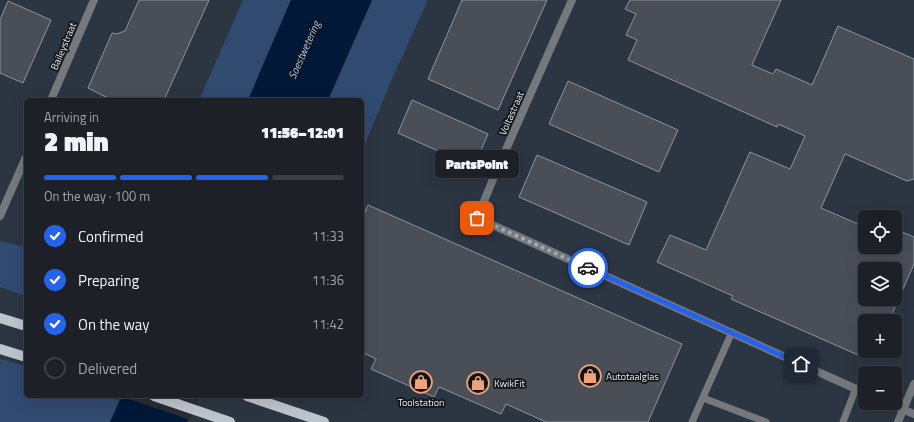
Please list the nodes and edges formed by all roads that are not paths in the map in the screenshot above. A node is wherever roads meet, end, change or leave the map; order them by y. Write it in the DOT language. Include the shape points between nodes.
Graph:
graph roads {
  1 [pos="94,0"];
  2 [pos="572,0"];
  3 [pos="52,98"];
  4 [pos="24,162"];
  5 [pos="0,216"];
  6 [pos="0,318"];
  7 [pos="24,325"];
  8 [pos="732,332"];
  9 [pos="0,349"];
  10 [pos="24,356"];
  11 [pos="914,384"];
  12 [pos="856,388"];
  13 [pos="160,398"];
  14 [pos="252,398"];
  15 [pos="703,398"];
  16 [pos="903,410"];
  17 [pos="914,414"];
  18 [pos="230,422"];
  19 [pos="324,422"];
  20 [pos="692,422"];
  21 [pos="766,422"];
  22 [pos="843,422"];
  23 [pos="898,422"];
  1 -- 3 [label="street, Baileystraat"];
  2 -- 8 [label="street, Voltastraat" via="477,218"];
  4 -- 5 [label="street"];
  6 -- 7 [label="main road"];
  8 -- 12 [label="street, Voltastraat"];
  8 -- 15 [label="lane"];
  9 -- 10 [label="main road"];
  11 -- 16 [label="street"];
  12 -- 22 [label="lane"];
  13 -- 18 [label="main road"];
  14 -- 19 [label="main road"];
  15 -- 20 [label="lane"];
  15 -- 21 [label="lane"];
  16 -- 17 [label="street"];
  16 -- 23 [label="street"];
}
